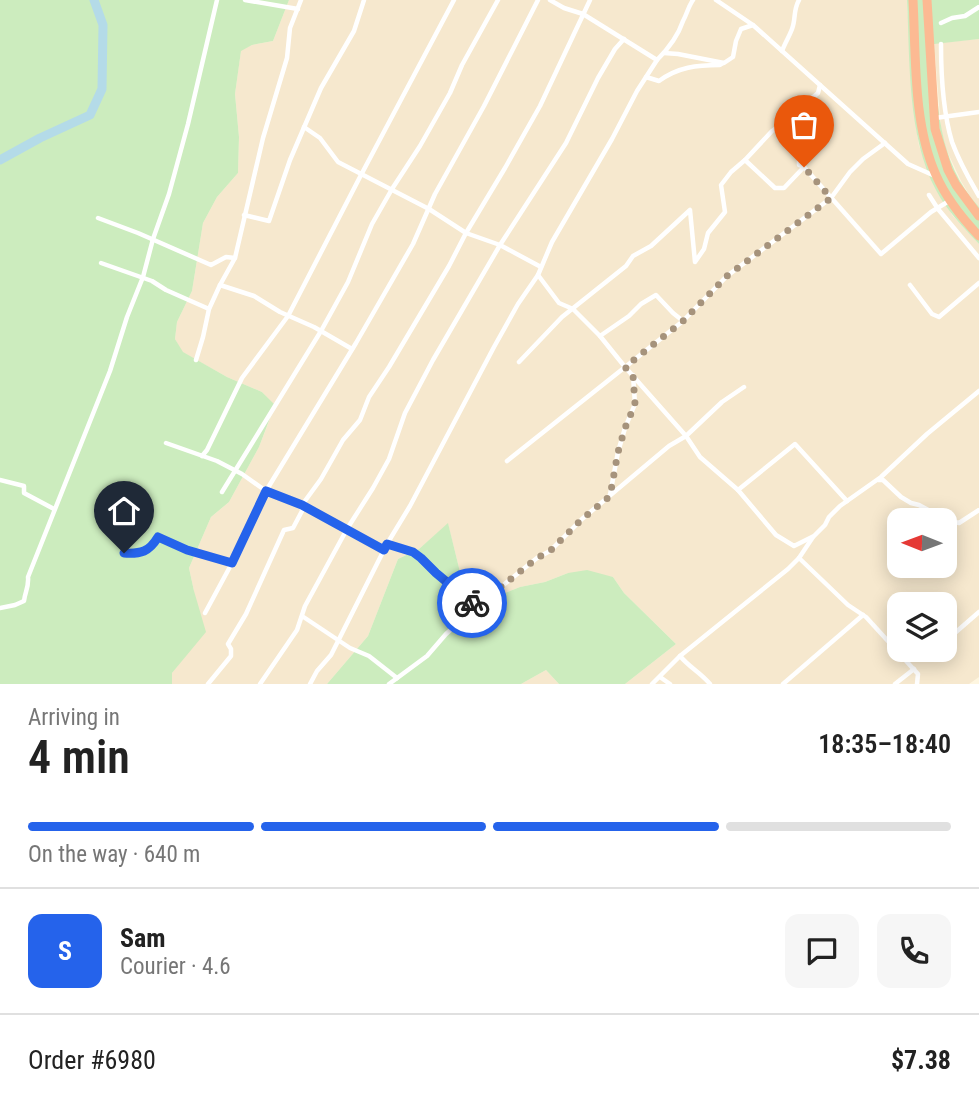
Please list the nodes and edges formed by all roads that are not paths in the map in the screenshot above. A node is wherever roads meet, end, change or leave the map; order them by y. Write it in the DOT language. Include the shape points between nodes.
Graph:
graph roads {
  1 [pos="217,0"];
  2 [pos="245,0"];
  3 [pos="301,0"];
  4 [pos="364,0"];
  5 [pos="454,0"];
  6 [pos="498,0"];
  7 [pos="538,0"];
  8 [pos="550,0"];
  9 [pos="590,0"];
  10 [pos="693,0"];
  11 [pos="716,0"];
  12 [pos="799,0"];
  13 [pos="913,0"];
  14 [pos="927,0"];
  15 [pos="979,7"];
  16 [pos="298,9"];
  17 [pos="583,14"];
  18 [pos="941,23"];
  19 [pos="753,25"];
  20 [pos="624,39"];
  21 [pos="941,44"];
  22 [pos="782,51"];
  23 [pos="663,53"];
  24 [pos="657,60"];
  25 [pos="724,63"];
  26 [pos="646,77"];
  27 [pos="820,85"];
  28 [pos="979,113"];
  29 [pos="947,117"];
  30 [pos="934,119"];
  31 [pos="782,124"];
  32 [pos="304,127"];
  33 [pos="885,143"];
  34 [pos="745,160"];
  35 [pos="804,167"];
  36 [pos="360,175"];
  37 [pos="936,177"];
  38 [pos="392,189"];
  39 [pos="929,195"];
  40 [pos="979,196"];
  41 [pos="831,198"];
  42 [pos="949,200"];
  43 [pos="429,209"];
  44 [pos="244,215"];
  45 [pos="979,216"];
  46 [pos="99,218"];
  47 [pos="466,233"];
  48 [pos="979,236"];
  49 [pos="153,239"];
  50 [pos="500,245"];
  51 [pos="235,258"];
  52 [pos="979,258"];
  53 [pos="101,263"];
  54 [pos="541,267"];
  55 [pos="537,275"];
  56 [pos="143,277"];
  57 [pos="979,283"];
  58 [pos="220,285"];
  59 [pos="910,285"];
  60 [pos="209,309"];
  61 [pos="573,309"];
  62 [pos="288,316"];
  63 [pos="683,321"];
  64 [pos="600,336"];
  65 [pos="352,349"];
  66 [pos="195,360"];
  67 [pos="519,362"];
  68 [pos="625,367"];
  69 [pos="633,375"];
  70 [pos="744,387"];
  71 [pos="979,391"];
  72 [pos="686,436"];
  73 [pos="166,443"];
  74 [pos="202,456"];
  75 [pos="507,461"];
  76 [pos="0,480"];
  77 [pos="878,480"];
  78 [pos="738,490"];
  79 [pos="266,491"];
  80 [pos="222,492"];
  81 [pos="610,496"];
  82 [pos="847,501"];
  83 [pos="302,505"];
  84 [pos="54,509"];
  85 [pos="979,510"];
  86 [pos="347,529"];
  87 [pos="814,536"];
  88 [pos="387,544"];
  89 [pos="384,550"];
  90 [pos="124,553"];
  91 [pos="799,558"];
  92 [pos="232,563"];
  93 [pos="476,607"];
  94 [pos="0,608"];
  95 [pos="853,610"];
  96 [pos="979,612"];
  97 [pos="205,613"];
  98 [pos="863,615"];
  99 [pos="302,616"];
  100 [pos="957,631"];
  101 [pos="887,639"];
  102 [pos="338,640"];
  103 [pos="680,656"];
  104 [pos="914,669"];
  105 [pos="660,677"];
  106 [pos="397,678"];
  107 [pos="208,684"];
  108 [pos="260,684"];
  109 [pos="310,684"];
  110 [pos="389,684"];
  111 [pos="652,684"];
  112 [pos="670,684"];
  113 [pos="710,684"];
  114 [pos="783,684"];
  115 [pos="895,684"];
  116 [pos="918,684"];
  1 -- 49 [label="street" via="173,182"];
  2 -- 16 [label="street"];
  3 -- 16 [label="street"];
  4 -- 32 [label="street" via="354,32"];
  5 -- 36 [label="street"];
  6 -- 38 [label="street" via="450,93"];
  7 -- 43 [label="street"];
  8 -- 17 [label="street"];
  9 -- 17 [label="street"];
  10 -- 23 [label="street"];
  11 -- 19 [label="street"];
  12 -- 22 [label="street"];
  13 -- 37 [label="highway" via="920,116"];
  14 -- 30 [label="highway"];
  15 -- 18 [label="street"];
  16 -- 44 [label="street"];
  17 -- 20 [label="street"];
  17 -- 47 [label="street" via="540,106"];
  19 -- 22 [label="street"];
  19 -- 25 [label="street" via="741,29 733,57"];
  20 -- 24 [label="street"];
  20 -- 50 [label="street" via="598,78 566,144"];
  21 -- 29 [label="street"];
  22 -- 27 [label="street"];
  23 -- 24 [label="street"];
  23 -- 25 [label="street"];
  24 -- 26 [label="street"];
  25 -- 26 [label="street" via="682,68 659,80"];
  26 -- 54 [label="street"];
  27 -- 31 [label="street" via="818,93"];
  27 -- 33 [label="street"];
  28 -- 29 [label="street"];
  29 -- 30 [label="street"];
  29 -- 40 [label="street" via="952,141"];
  30 -- 45 [label="highway" via="948,170"];
  31 -- 34 [label="street"];
  31 -- 35 [label="street" via="786,141"];
  32 -- 36 [label="street" via="320,138 338,162"];
  32 -- 44 [label="street" via="269,222"];
  33 -- 37 [label="street" via="908,164"];
  33 -- 41 [label="street" via="850,172"];
  34 -- 35 [label="street" via="775,188 784,188"];
  34 -- 61 [label="street" via="721,185 724,212 695,262 690,209"];
  35 -- 41 [label="street"];
  36 -- 38 [label="street"];
  36 -- 62 [label="street"];
  37 -- 42 [label="highway"];
  38 -- 43 [label="street"];
  38 -- 80 [label="street" via="321,331"];
  39 -- 52 [label="street"];
  41 -- 42 [label="street" via="881,254"];
  41 -- 63 [label="street" via="727,276"];
  42 -- 48 [label="highway"];
  43 -- 47 [label="street"];
  43 -- 65 [label="street"];
  44 -- 51 [label="street"];
  46 -- 49 [label="street"];
  47 -- 50 [label="street"];
  47 -- 83 [label="street" via="369,397 360,420"];
  49 -- 51 [label="street" via="211,265"];
  49 -- 56 [label="street"];
  50 -- 54 [label="street"];
  50 -- 86 [label="street" via="433,360 405,413 389,459"];
  51 -- 58 [label="street"];
  53 -- 56 [label="street"];
  54 -- 55 [label="street"];
  55 -- 61 [label="street" via="559,303"];
  55 -- 88 [label="street"];
  56 -- 60 [label="street"];
  56 -- 84 [label="street"];
  57 -- 59 [label="street" via="939,317"];
  58 -- 60 [label="street"];
  58 -- 62 [label="street" via="254,296"];
  60 -- 66 [label="street"];
  61 -- 64 [label="street"];
  61 -- 67 [label="street"];
  62 -- 65 [label="street"];
  62 -- 74 [label="street" via="242,378"];
  63 -- 64 [label="street" via="656,295"];
  63 -- 68 [label="street"];
  64 -- 68 [label="street"];
  65 -- 79 [label="street"];
  68 -- 69 [label="street"];
  68 -- 75 [label="street"];
  69 -- 72 [label="street"];
  69 -- 81 [label="street" via="635,404 618,452"];
  70 -- 72 [label="street"];
  71 -- 82 [label="street"];
  72 -- 78 [label="street" via="700,457"];
  72 -- 81 [label="street"];
  73 -- 74 [label="street"];
  74 -- 79 [label="street"];
  76 -- 84 [label="street" via="24,486 24,493"];
  77 -- 85 [label="street" via="947,520 959,523"];
  78 -- 82 [label="street" via="794,444"];
  78 -- 87 [label="street" via="776,535 794,547"];
  79 -- 83 [label="street"];
  79 -- 92 [label="street"];
  81 -- 93 [label="street" via="550,551"];
  82 -- 87 [label="street"];
  83 -- 86 [label="street"];
  83 -- 107 [label="street" via="293,528 284,530 277,542 228,644 231,656"];
  84 -- 94 [label="street" via="28,577 24,601"];
  86 -- 89 [label="street"];
  86 -- 99 [label="street"];
  87 -- 91 [label="street"];
  88 -- 89 [label="street"];
  88 -- 93 [label="street" via="413,552"];
  89 -- 102 [label="street"];
  90 -- 92 [label="street" via="150,549 158,537"];
  91 -- 98 [label="street"];
  91 -- 103 [label="street"];
  92 -- 97 [label="street"];
  93 -- 106 [label="street"];
  95 -- 101 [label="street"];
  96 -- 100 [label="street"];
  98 -- 104 [label="street"];
  98 -- 114 [label="street"];
  99 -- 102 [label="street"];
  99 -- 108 [label="street"];
  102 -- 106 [label="street"];
  102 -- 109 [label="street"];
  103 -- 105 [label="street"];
  103 -- 113 [label="street"];
  104 -- 115 [label="street"];
  104 -- 116 [label="street"];
  105 -- 111 [label="street"];
  105 -- 112 [label="street"];
  106 -- 110 [label="street"];
}
